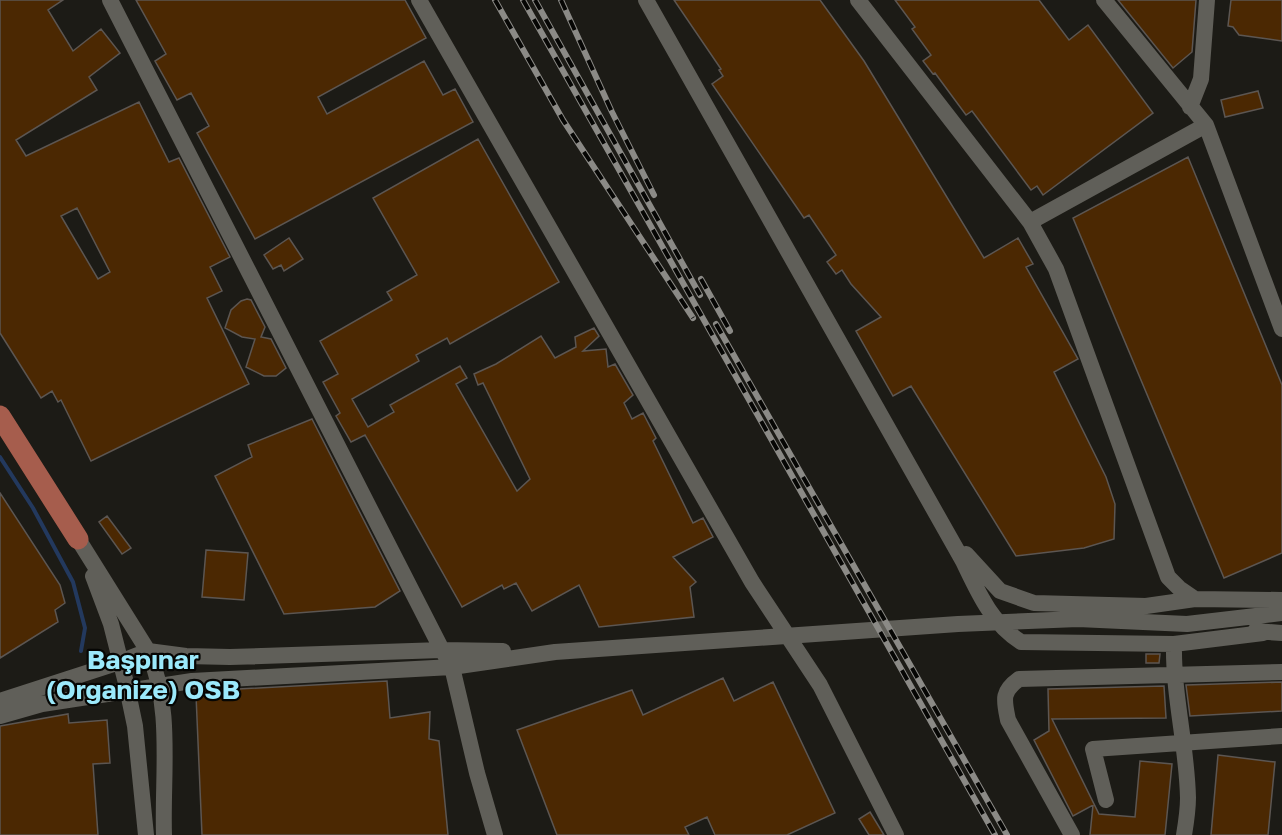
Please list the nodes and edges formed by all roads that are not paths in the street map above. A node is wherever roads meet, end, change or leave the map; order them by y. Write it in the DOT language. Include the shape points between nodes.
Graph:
graph roads {
  1 [pos="110,0"];
  2 [pos="419,0"];
  3 [pos="646,0"];
  4 [pos="858,0"];
  5 [pos="1104,0"];
  6 [pos="1207,0"];
  7 [pos="1190,107"];
  8 [pos="1206,125"];
  9 [pos="1030,222"];
  10 [pos="1282,329"];
  11 [pos="0,416"];
  12 [pos="943,526"];
  13 [pos="78,539"];
  14 [pos="1168,577"];
  15 [pos="1195,599"];
  16 [pos="1282,600"];
  17 [pos="1146,606"];
  18 [pos="1282,614"];
  19 [pos="1195,623"];
  20 [pos="1263,633"];
  21 [pos="1282,633"];
  22 [pos="1174,644"];
  23 [pos="442,650"];
  24 [pos="148,651"];
  25 [pos="555,652"];
  26 [pos="120,662"];
  27 [pos="452,667"];
  28 [pos="1282,672"];
  29 [pos="1174,674"];
  30 [pos="160,686"];
  31 [pos="127,691"];
  32 [pos="0,701"];
  33 [pos="0,716"];
  34 [pos="1282,736"];
  35 [pos="1184,742"];
  36 [pos="1106,800"];
  37 [pos="146,835"];
  38 [pos="164,835"];
  39 [pos="495,835"];
  40 [pos="896,835"];
  41 [pos="1071,835"];
  42 [pos="1184,835"];
  1 -- 23 [label="street"];
  2 -- 40 [label="street" via="740,560 820,685"];
  3 -- 12 [label="street"];
  4 -- 9 [label="street"];
  5 -- 7 [label="street"];
  6 -- 7 [label="street" via="1201,79"];
  7 -- 8 [label="street"];
  8 -- 9 [label="street"];
  8 -- 10 [label="street"];
  9 -- 14 [label="street" via="1056,269"];
  11 -- 13 [label="main road"];
  12 -- 17 [label="street" via="1000,591 1034,603"];
  12 -- 22 [label="street" via="984,604 1006,633 1021,642"];
  13 -- 24 [label="street"];
  13 -- 26 [label="street" via="111,624"];
  14 -- 15 [label="street"];
  14 -- 17 [label="street" via="1160,598"];
  15 -- 16 [label="street"];
  15 -- 17 [label="street"];
  18 -- 19 [label="street"];
  19 -- 20 [label="street"];
  19 -- 25 [label="street" via="1078,619 980,623"];
  20 -- 21 [label="street"];
  20 -- 22 [label="street"];
  22 -- 29 [label="street"];
  23 -- 24 [label="street" via="230,657"];
  23 -- 25 [label="street"];
  23 -- 27 [label="street"];
  24 -- 26 [label="street"];
  24 -- 30 [label="street"];
  25 -- 27 [label="street"];
  26 -- 31 [label="street"];
  26 -- 32 [label="street"];
  27 -- 30 [label="street"];
  27 -- 39 [label="street"];
  28 -- 29 [label="street"];
  29 -- 35 [label="street"];
  29 -- 41 [label="street" via="1019,679 1008,687 1004,699 1008,720"];
  30 -- 31 [label="street"];
  30 -- 38 [label="street"];
  31 -- 33 [label="street" via="42,704"];
  31 -- 37 [label="street" via="135,726"];
  34 -- 35 [label="street"];
  35 -- 36 [label="street" via="1093,748"];
  35 -- 42 [label="street" via="1188,800"];
}
